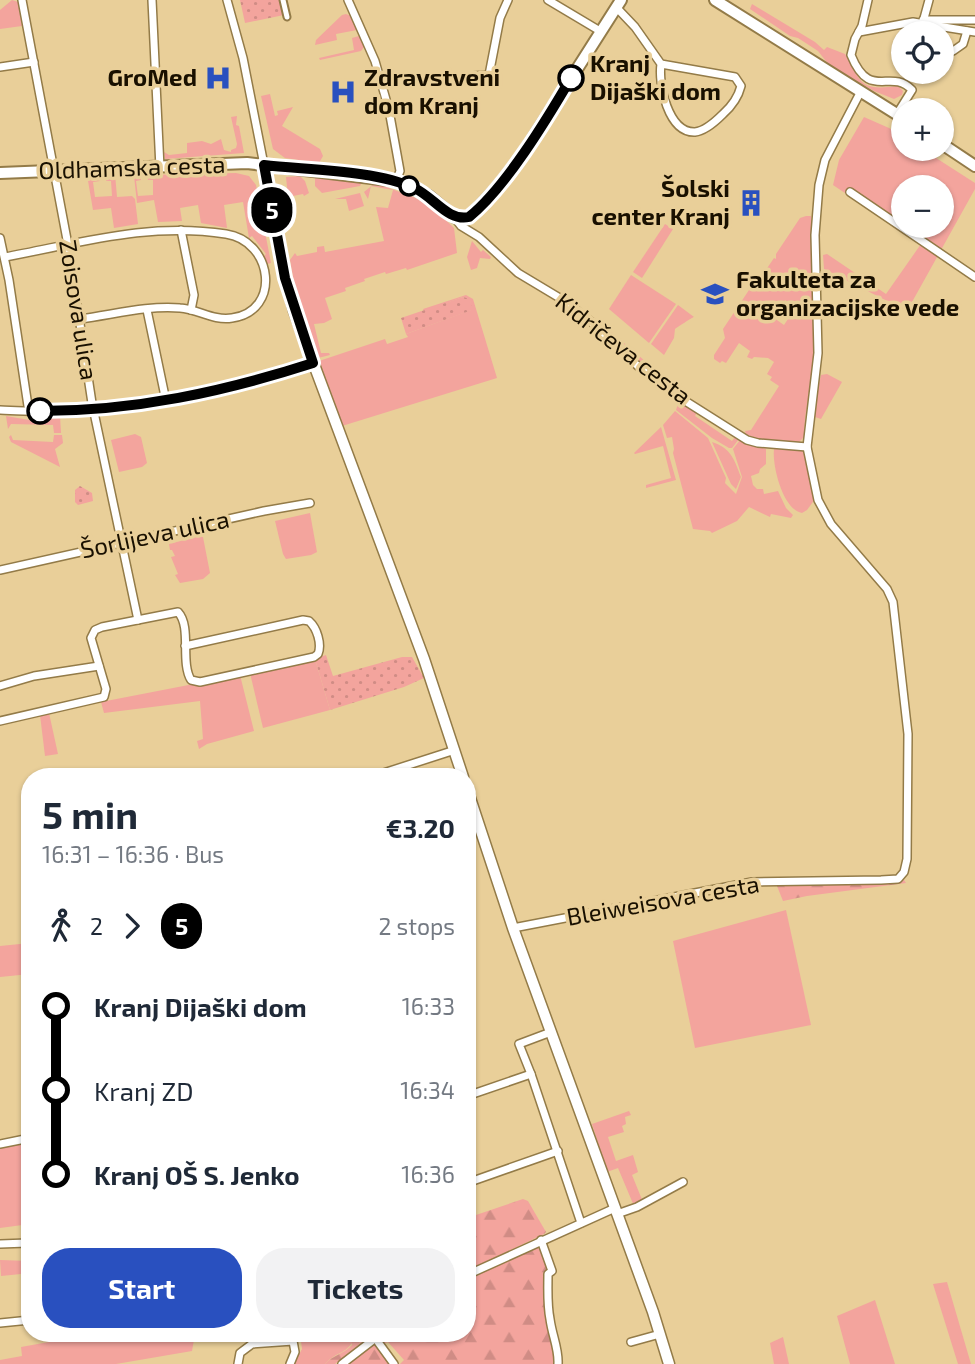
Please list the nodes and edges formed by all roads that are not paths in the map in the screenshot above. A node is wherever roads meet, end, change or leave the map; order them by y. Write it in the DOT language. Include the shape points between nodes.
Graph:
graph roads {
  1 [pos="22,0"];
  2 [pos="152,0"];
  3 [pos="227,0"];
  4 [pos="283,0"];
  5 [pos="348,0"];
  6 [pos="508,0"];
  7 [pos="548,0"];
  8 [pos="715,0"];
  9 [pos="868,0"];
  10 [pos="929,0"];
  11 [pos="619,4"];
  12 [pos="287,17"];
  13 [pos="975,20"];
  14 [pos="923,21"];
  15 [pos="891,25"];
  16 [pos="600,31"];
  17 [pos="859,32"];
  18 [pos="971,32"];
  19 [pos="954,50"];
  20 [pos="34,61"];
  21 [pos="661,64"];
  22 [pos="0,66"];
  23 [pos="473,76"];
  24 [pos="861,91"];
  25 [pos="908,98"];
  26 [pos="891,110"];
  27 [pos="954,152"];
  28 [pos="264,165"];
  29 [pos="975,166"];
  30 [pos="160,168"];
  31 [pos="54,170"];
  32 [pos="0,173"];
  33 [pos="396,181"];
  34 [pos="850,192"];
  35 [pos="454,217"];
  36 [pos="181,229"];
  37 [pos="0,239"];
  38 [pos="68,245"];
  39 [pos="5,257"];
  40 [pos="975,277"];
  41 [pos="147,310"];
  42 [pos="191,310"];
  43 [pos="80,319"];
  44 [pos="313,363"];
  45 [pos="166,401"];
  46 [pos="28,406"];
  47 [pos="0,410"];
  48 [pos="94,411"];
  49 [pos="807,447"];
  50 [pos="310,503"];
  51 [pos="123,543"];
  52 [pos="0,570"];
  53 [pos="138,620"];
  54 [pos="185,646"];
  55 [pos="99,666"];
  56 [pos="0,686"];
  57 [pos="0,721"];
  58 [pos="455,750"];
  59 [pos="399,768"];
  60 [pos="460,768"];
  61 [pos="476,816"];
  62 [pos="513,928"];
  63 [pos="551,1032"];
  64 [pos="531,1074"];
  65 [pos="476,1093"];
  66 [pos="21,1140"];
  67 [pos="0,1144"];
  68 [pos="558,1150"];
  69 [pos="476,1180"];
  70 [pos="683,1182"];
  71 [pos="616,1211"];
  72 [pos="581,1223"];
  73 [pos="541,1240"];
  74 [pos="21,1243"];
  75 [pos="0,1244"];
  76 [pos="476,1271"];
  77 [pos="21,1321"];
  78 [pos="0,1323"];
  79 [pos="660,1334"];
  80 [pos="279,1342"];
  81 [pos="293,1342"];
  82 [pos="370,1342"];
  83 [pos="377,1342"];
  84 [pos="631,1342"];
  85 [pos="238,1364"];
  86 [pos="290,1364"];
  87 [pos="342,1364"];
  88 [pos="394,1364"];
  89 [pos="558,1364"];
  90 [pos="668,1364"];
  1 -- 20 [label="street, Zoisova ulica"];
  2 -- 30 [label="street"];
  3 -- 28 [label="street"];
  4 -- 12 [label="street"];
  5 -- 33 [label="street" via="389,110 400,171"];
  6 -- 23 [label="street" via="489,75"];
  7 -- 16 [label="street"];
  8 -- 24 [label="main road"];
  9 -- 17 [label="street"];
  10 -- 14 [label="street"];
  11 -- 16 [label="main road"];
  11 -- 21 [label="street"];
  13 -- 14 [label="street"];
  15 -- 17 [label="street"];
  16 -- 35 [label="main road" via="496,189 469,217"];
  17 -- 25 [label="street" via="850,50 863,77 873,82 899,82 912,90"];
  18 -- 19 [label="street"];
  20 -- 22 [label="street"];
  20 -- 31 [label="street, Zoisova ulica"];
  21 -- 21 [label="street" via="659,76 667,107 687,131 708,127 734,104 741,86 735,77"];
  24 -- 26 [label="main road"];
  24 -- 49 [label="street, Bleiweisova cesta" via="825,160 819,185 815,235 818,353"];
  27 -- 29 [label="main road"];
  28 -- 30 [label="main road, Oldhamska cesta"];
  28 -- 33 [label="main road, Kidričeva cesta"];
  28 -- 44 [label="main road" via="285,278"];
  30 -- 31 [label="main road, Oldhamska cesta"];
  31 -- 32 [label="main road, Oldhamska cesta"];
  31 -- 38 [label="street, Zoisova ulica"];
  33 -- 35 [label="main road, Kidričeva cesta" via="429,196"];
  34 -- 40 [label="street"];
  35 -- 49 [label="street, Kidričeva cesta" via="518,273 589,320 679,397 747,440"];
  36 -- 38 [label="street"];
  36 -- 42 [label="street" via="194,295"];
  36 -- 42 [label="street" via="238,237 263,261 267,279 257,304 244,314 217,319"];
  37 -- 39 [label="street"];
  38 -- 39 [label="street"];
  38 -- 43 [label="street, Zoisova ulica"];
  39 -- 46 [label="street"];
  41 -- 42 [label="street"];
  41 -- 43 [label="street"];
  41 -- 45 [label="street"];
  43 -- 48 [label="street, Zoisova ulica"];
  44 -- 45 [label="street"];
  44 -- 58 [label="main road"];
  45 -- 48 [label="street"];
  47 -- 48 [label="street"];
  48 -- 51 [label="street, Zoisova ulica"];
  49 -- 62 [label="street, Bleiweisova cesta" via="818,500 831,524 893,602 908,734 904,872 898,879 752,882"];
  50 -- 51 [label="street, Šorlijeva ulica"];
  51 -- 52 [label="street, Šorlijeva ulica"];
  51 -- 53 [label="street, Zoisova ulica"];
  53 -- 54 [label="street" via="178,612 183,618"];
  53 -- 55 [label="street" via="91,633"];
  54 -- 54 [label="street" via="188,674 200,682 314,657 320,647 314,626 303,620"];
  55 -- 56 [label="street"];
  55 -- 57 [label="street" via="106,689 100,700"];
  58 -- 59 [label="street"];
  58 -- 60 [label="main road"];
  61 -- 62 [label="main road"];
  62 -- 63 [label="main road"];
  63 -- 64 [label="street" via="519,1044"];
  63 -- 71 [label="main road"];
  64 -- 65 [label="street"];
  64 -- 68 [label="street"];
  66 -- 67 [label="street"];
  68 -- 69 [label="street"];
  68 -- 72 [label="street"];
  70 -- 71 [label="street" via="637,1207"];
  71 -- 72 [label="street"];
  71 -- 79 [label="main road"];
  72 -- 73 [label="street"];
  73 -- 76 [label="street"];
  73 -- 89 [label="street" via="552,1271 547,1296"];
  74 -- 75 [label="street"];
  77 -- 78 [label="street"];
  79 -- 84 [label="street"];
  79 -- 90 [label="main road"];
  80 -- 85 [label="street" via="252,1344 240,1353"];
  81 -- 86 [label="street"];
  82 -- 87 [label="street"];
  83 -- 88 [label="street"];
}
